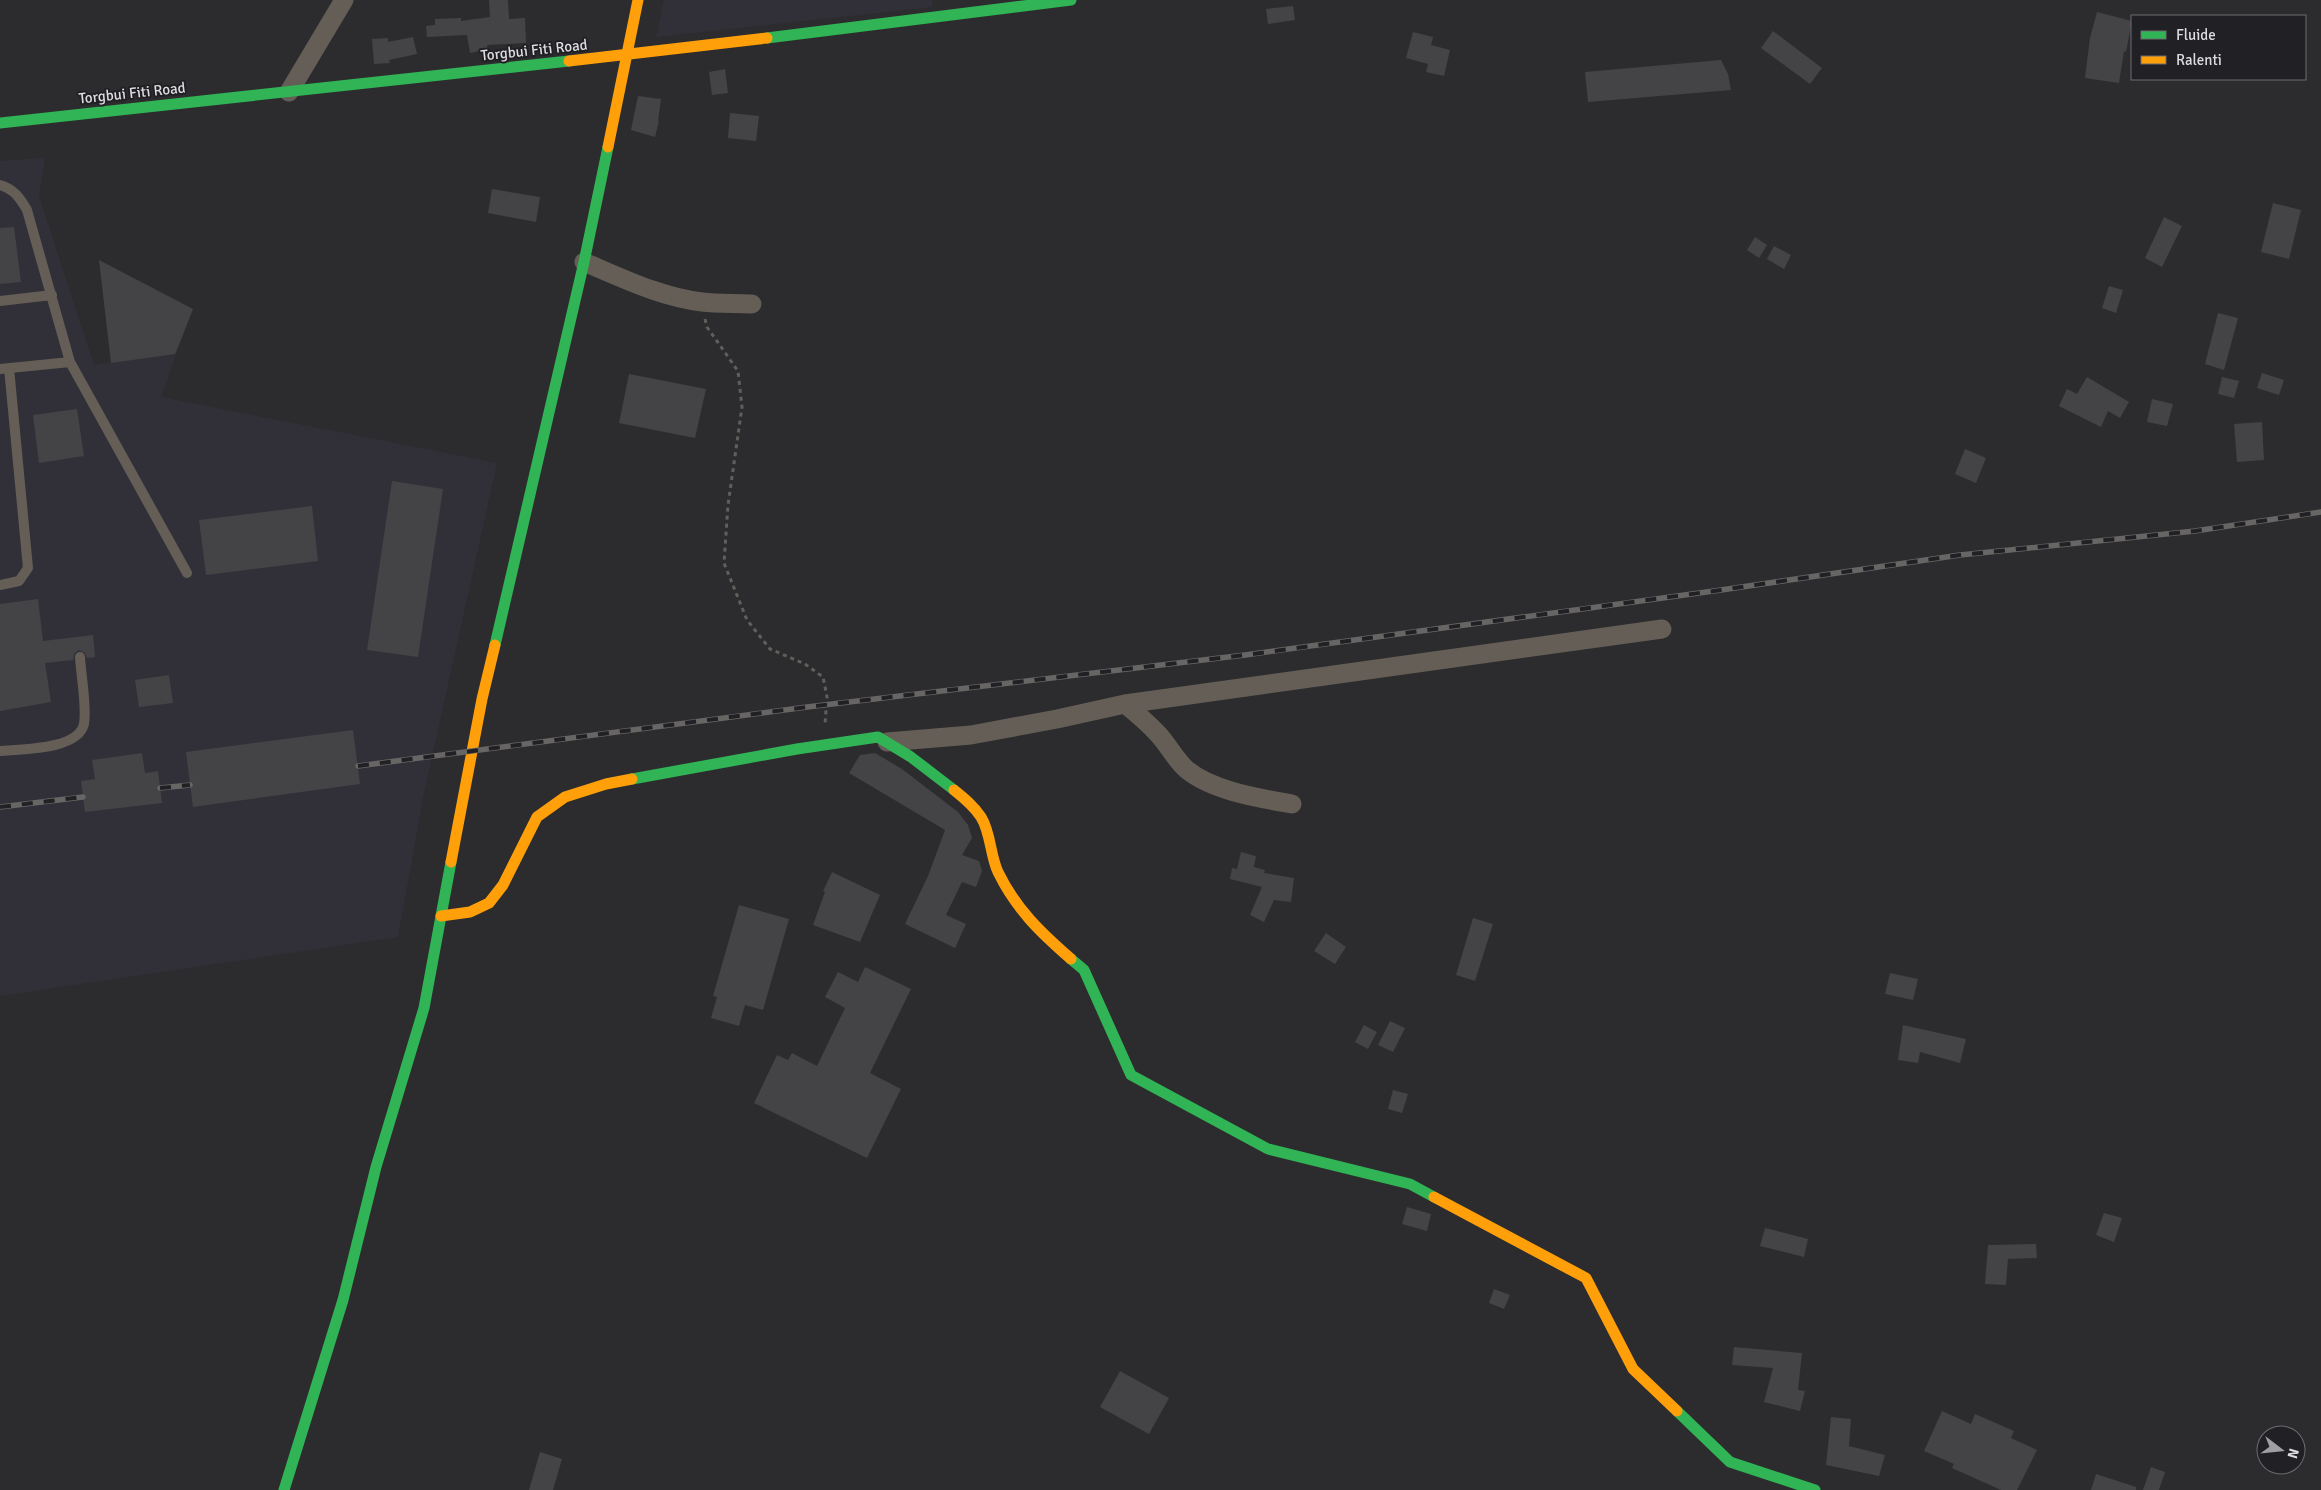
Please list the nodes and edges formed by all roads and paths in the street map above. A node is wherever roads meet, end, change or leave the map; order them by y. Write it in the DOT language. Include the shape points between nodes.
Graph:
graph roads {
  1 [pos="344,0"];
  2 [pos="638,0"];
  3 [pos="1071,0"];
  4 [pos="626,55"];
  5 [pos="289,92"];
  6 [pos="0,123"];
  7 [pos="0,185"];
  8 [pos="584,262"];
  9 [pos="52,295"];
  10 [pos="0,301"];
  11 [pos="702,302"];
  12 [pos="752,304"];
  13 [pos="70,362"];
  14 [pos="4,369"];
  15 [pos="187,573"];
  16 [pos="0,585"];
  17 [pos="1662,629"];
  18 [pos="80,658"];
  19 [pos="1125,704"];
  20 [pos="887,742"];
  21 [pos="826,744"];
  22 [pos="0,752"];
  23 [pos="1292,804"];
  24 [pos="441,916"];
  25 [pos="284,1490"];
  26 [pos="1815,1490"];
  1 -- 5 [label="street"];
  2 -- 4 [label="street"];
  3 -- 4 [label="street, Torgbui Fiti Road"];
  4 -- 5 [label="street, Torgbui Fiti Road"];
  4 -- 8 [label="street"];
  5 -- 6 [label="street, Torgbui Fiti Road"];
  7 -- 9 [label="lane" via="20,198 27,210"];
  8 -- 11 [label="street" via="624,280"];
  8 -- 24 [label="street" via="482,699"];
  9 -- 10 [label="lane"];
  9 -- 13 [label="lane"];
  11 -- 12 [label="street"];
  11 -- 21 [label="path" via="707,327 738,371 742,408 728,505 724,563 747,620 770,649 804,664 823,677 827,697"];
  13 -- 14 [label="lane"];
  13 -- 15 [label="lane"];
  14 -- 16 [label="lane" via="28,568 19,580"];
  17 -- 19 [label="street"];
  18 -- 22 [label="lane" via="84,721 78,735 65,743"];
  19 -- 20 [label="street" via="971,735"];
  19 -- 23 [label="street" via="1158,734 1170,753 1187,770 1251,797"];
  20 -- 21 [label="street" via="878,737"];
  20 -- 26 [label="street" via="968,801 982,818 997,870 1014,900 1039,932 1084,970 1131,1075 1268,1150 1410,1184 1586,1278 1633,1369 1730,1462"];
  21 -- 24 [label="street" via="606,784 565,797 537,816 503,885 489,904 470,912"];
  24 -- 25 [label="street" via="424,1008 376,1167 343,1300"];
}
